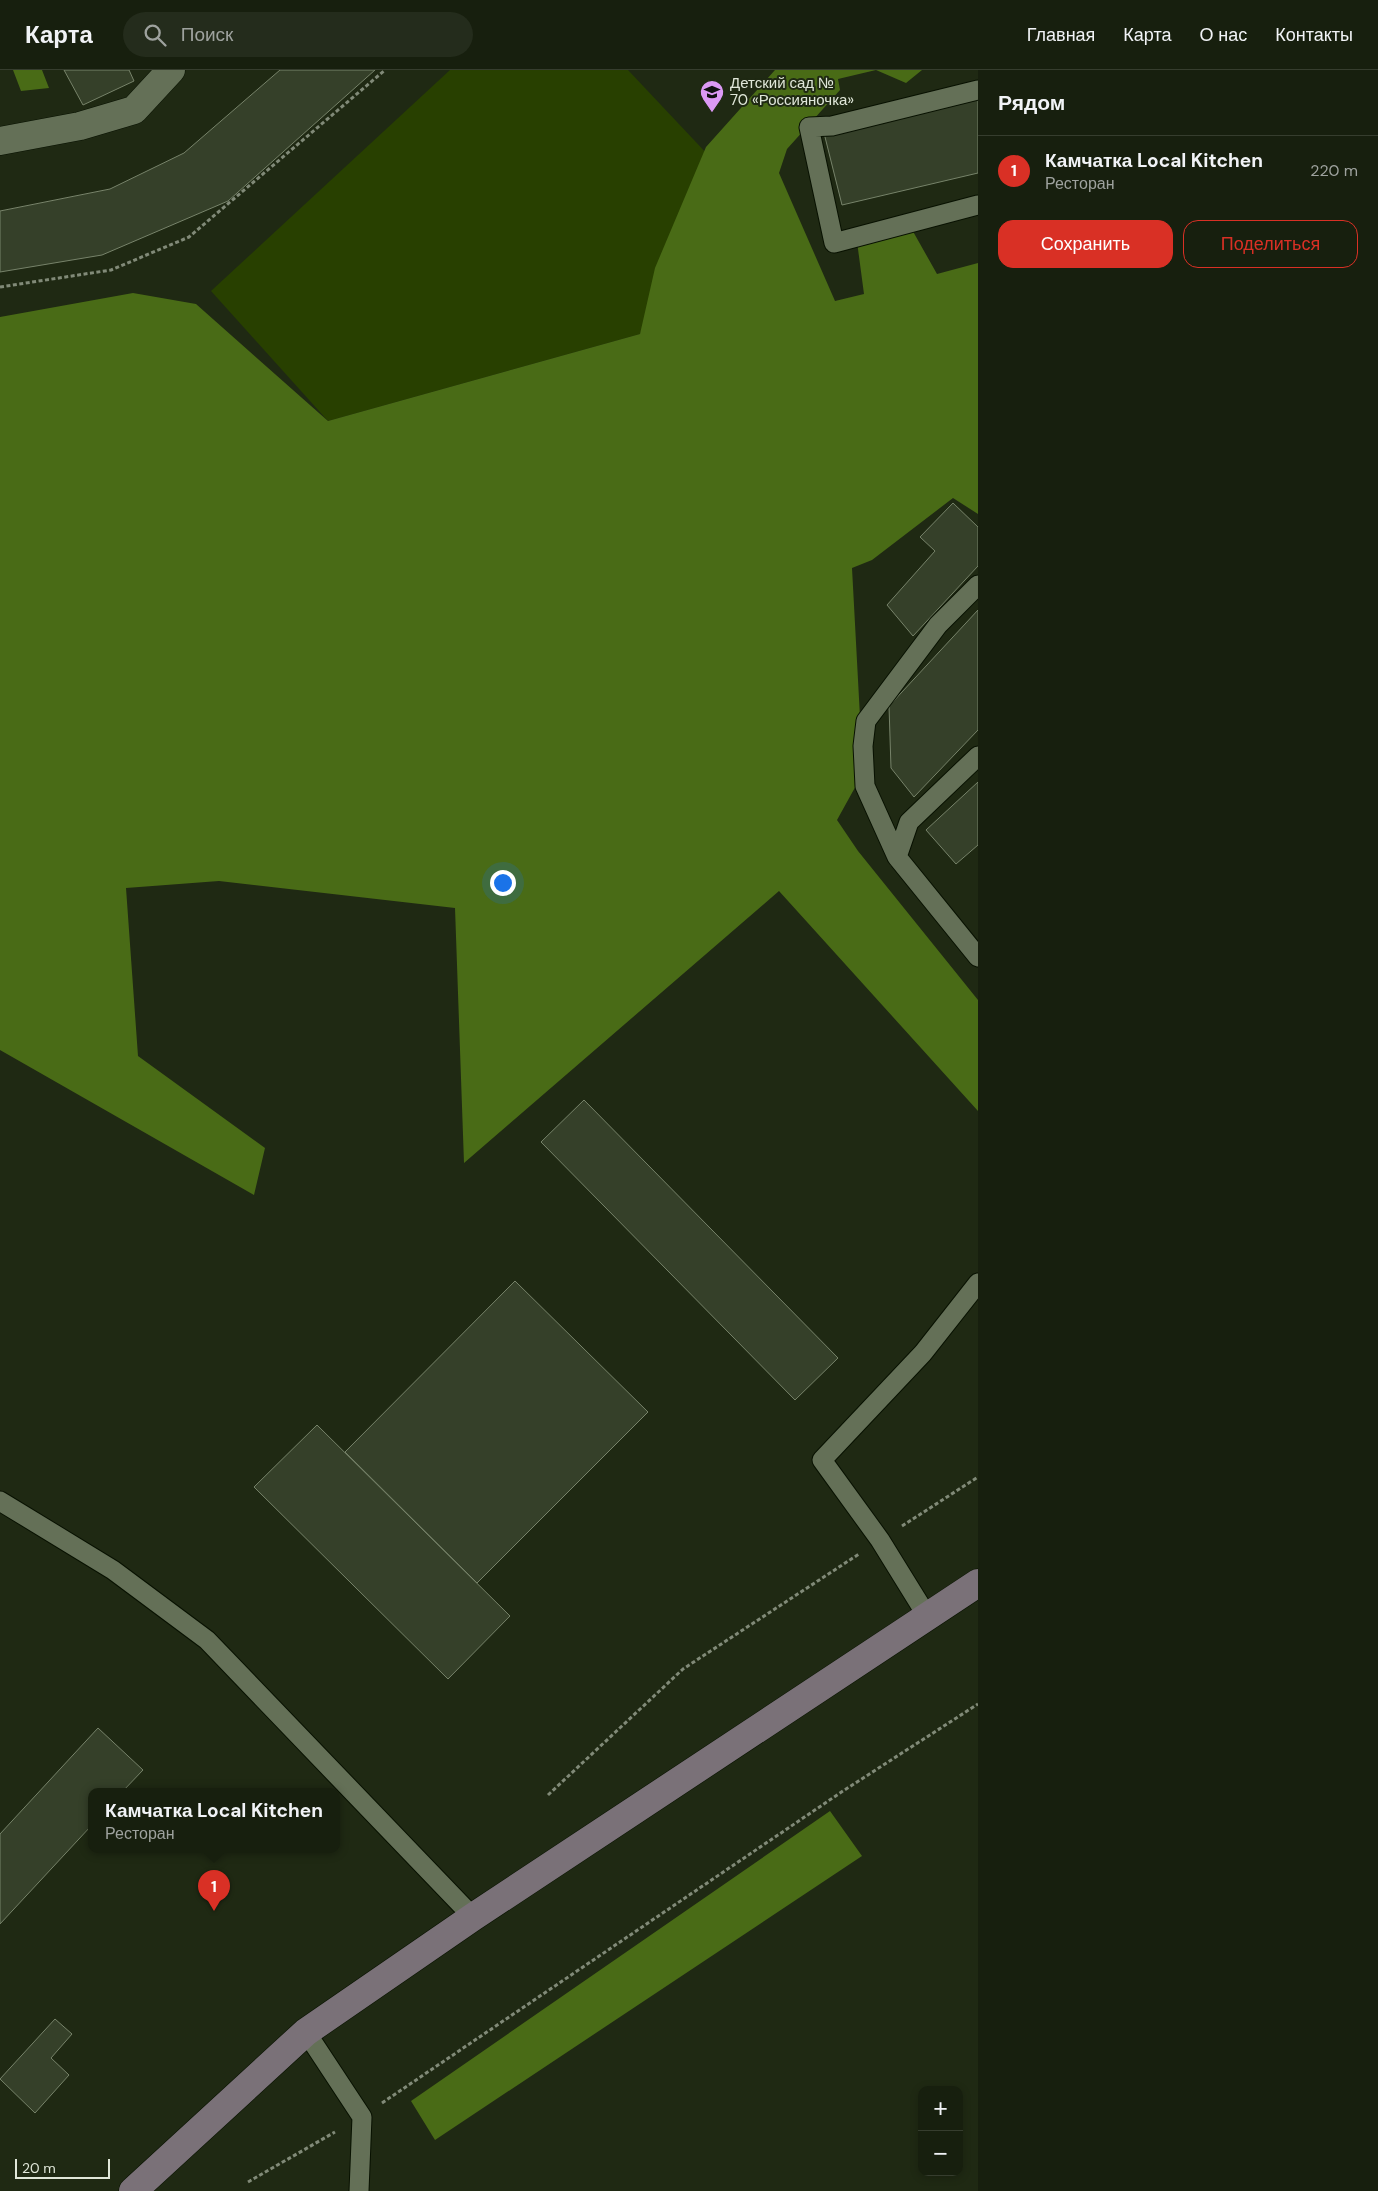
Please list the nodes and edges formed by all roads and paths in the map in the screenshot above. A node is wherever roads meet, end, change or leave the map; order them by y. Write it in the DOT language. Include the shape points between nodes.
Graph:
graph roads {
  1 [pos="171,70"];
  2 [pos="385,70"];
  3 [pos="978,90"];
  4 [pos="0,141"];
  5 [pos="978,205"];
  6 [pos="0,287"];
  7 [pos="978,585"];
  8 [pos="978,756"];
  9 [pos="897,857"];
  10 [pos="978,957"];
  11 [pos="978,1283"];
  12 [pos="978,1477"];
  13 [pos="0,1501"];
  14 [pos="880,1540"];
  15 [pos="978,1583"];
  16 [pos="927,1616"];
  17 [pos="978,1704"];
  18 [pos="548,1795"];
  19 [pos="473,1917"];
  20 [pos="306,2032"];
  21 [pos="362,2117"];
  22 [pos="248,2182"];
  23 [pos="133,2191"];
  24 [pos="359,2191"];
  1 -- 4 [label="street" via="134,110 80,126"];
  2 -- 6 [label="path" via="190,237 111,270"];
  3 -- 5 [label="lane" via="832,126 809,127 834,243"];
  7 -- 9 [label="lane" via="938,626 866,721 863,746 865,786"];
  8 -- 9 [label="lane" via="909,822"];
  9 -- 10 [label="lane"];
  11 -- 14 [label="lane" via="922,1353 822,1460"];
  12 -- 14 [label="path"];
  13 -- 19 [label="lane" via="113,1570 207,1640"];
  14 -- 16 [label="lane"];
  14 -- 18 [label="path" via="684,1669"];
  15 -- 16 [label="main road"];
  16 -- 19 [label="main road"];
  17 -- 21 [label="path" via="843,1791"];
  19 -- 20 [label="main road"];
  20 -- 21 [label="lane"];
  20 -- 23 [label="main road"];
  21 -- 22 [label="path"];
  21 -- 24 [label="lane"];
}
